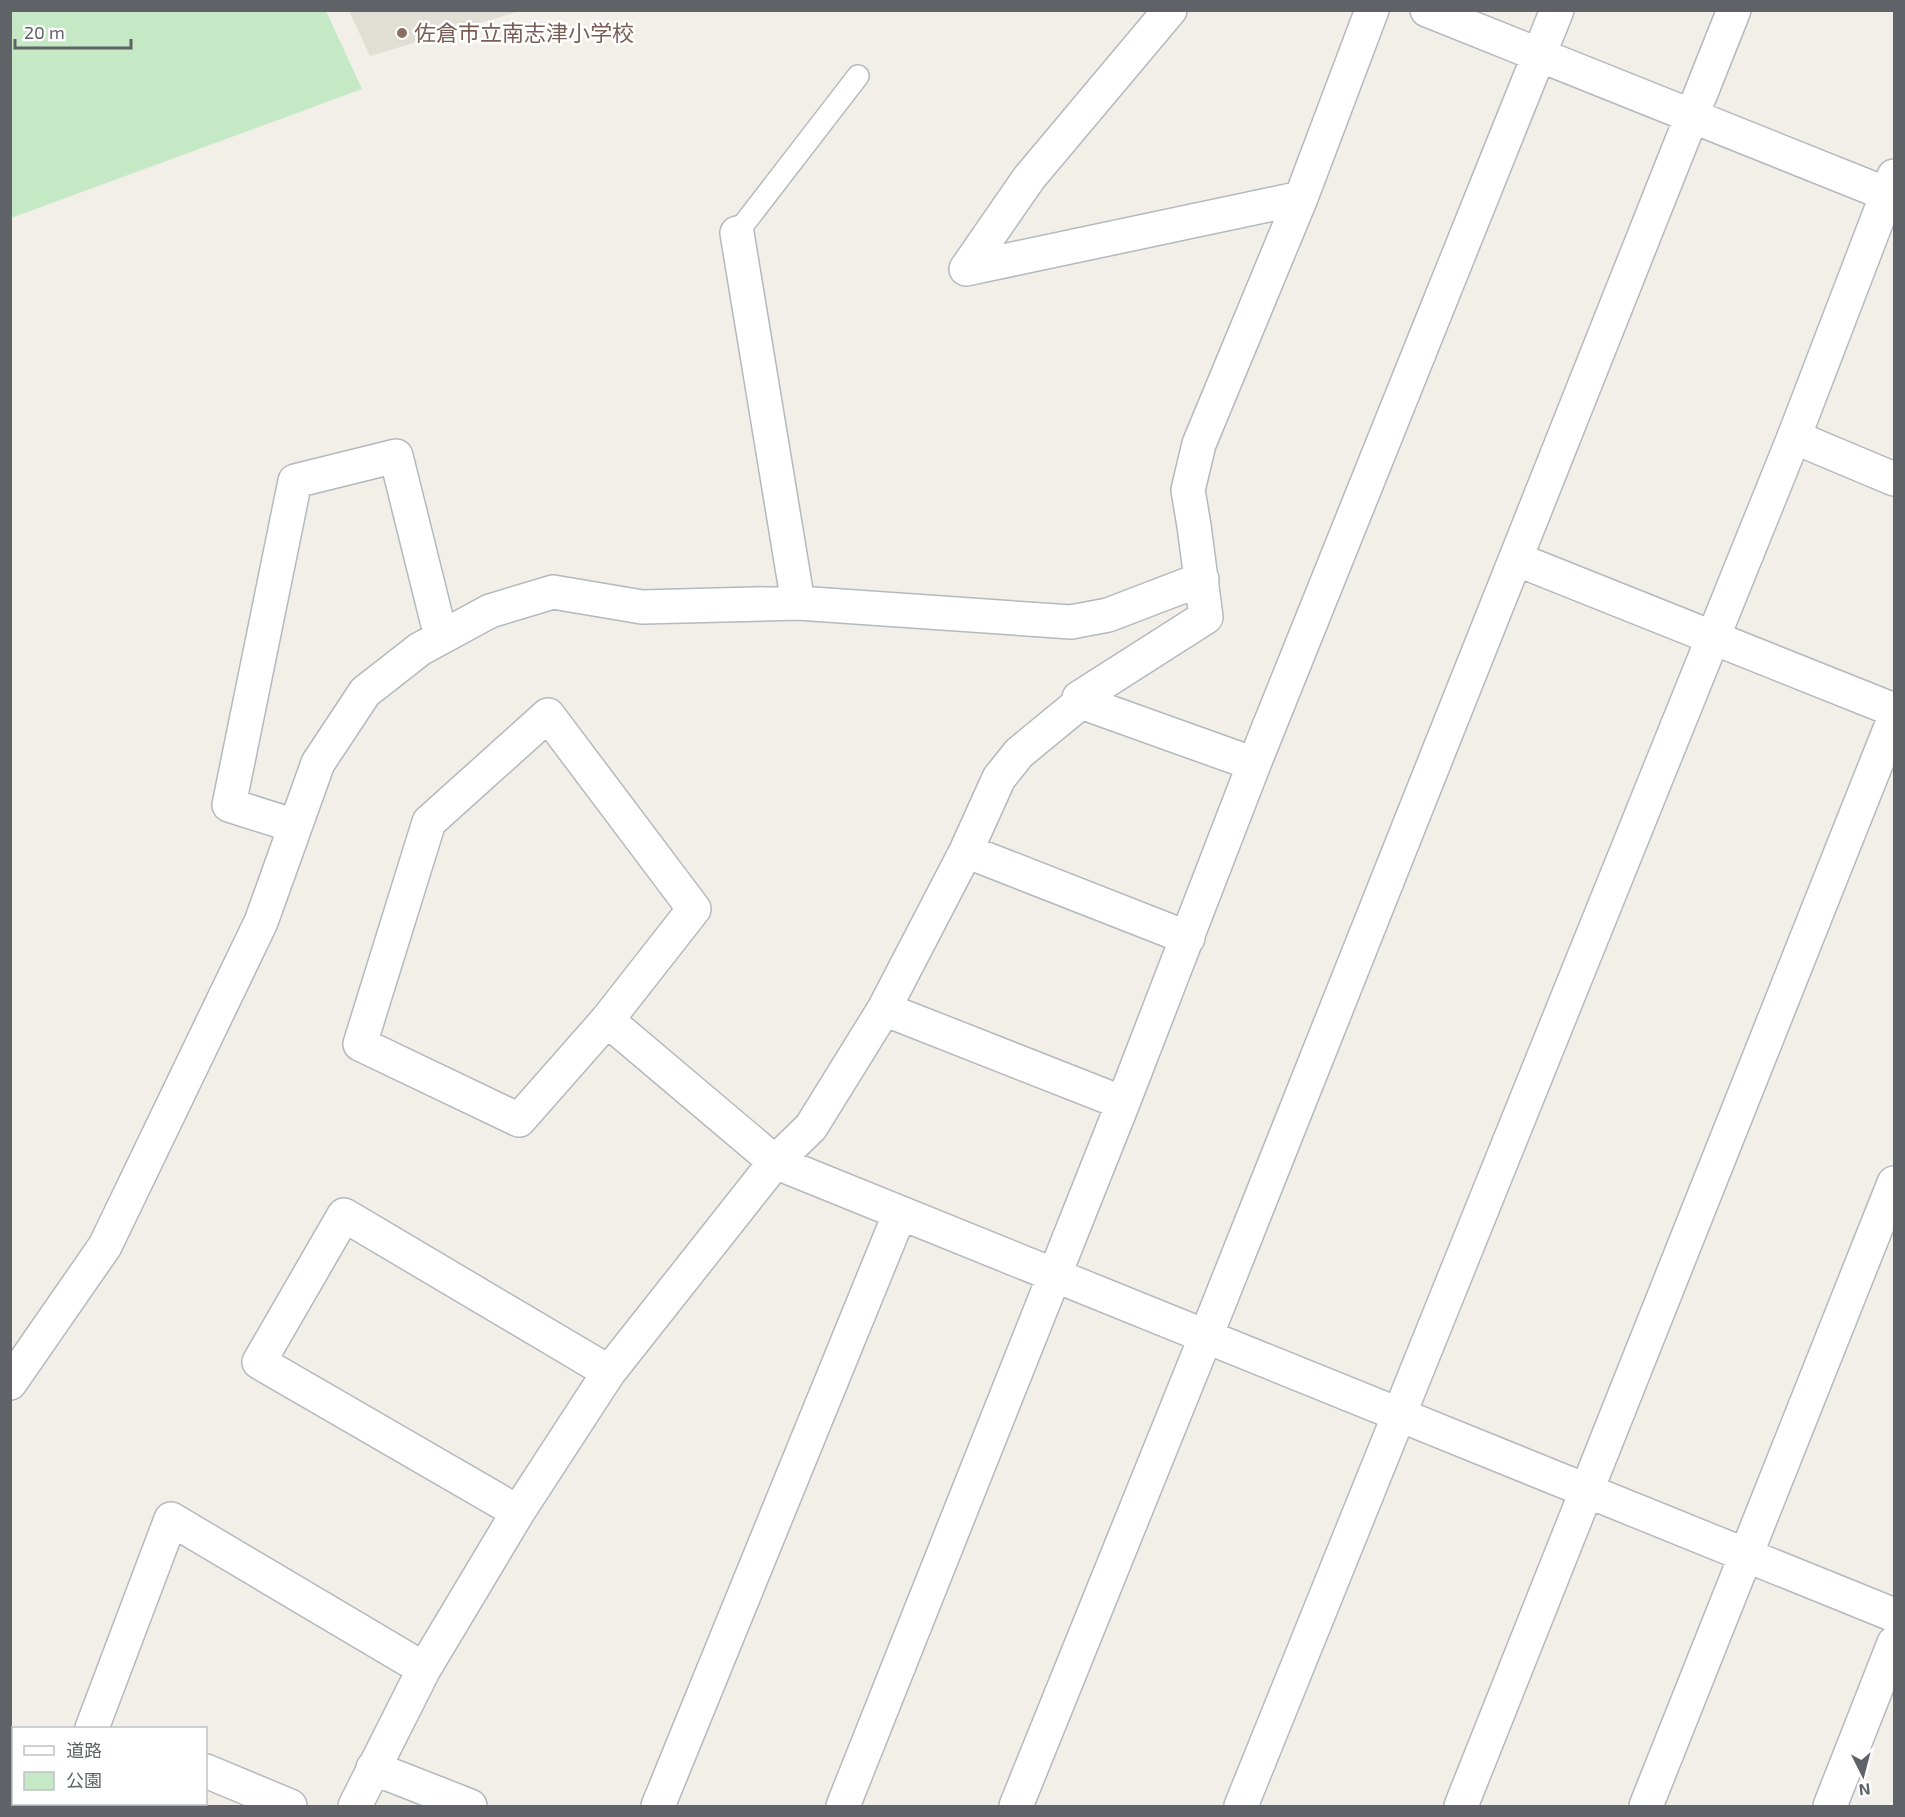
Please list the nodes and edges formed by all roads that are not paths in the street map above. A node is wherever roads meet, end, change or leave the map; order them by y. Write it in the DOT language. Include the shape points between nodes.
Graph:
graph roads {
  1 [pos="1170,10"];
  2 [pos="1372,10"];
  3 [pos="1427,10"];
  4 [pos="1557,10"];
  5 [pos="1734,10"];
  6 [pos="1539,56"];
  7 [pos="858,76"];
  8 [pos="1691,117"];
  9 [pos="1892,189"];
  10 [pos="1301,198"];
  11 [pos="737,233"];
  12 [pos="1794,437"];
  13 [pos="1894,479"];
  14 [pos="1516,559"];
  15 [pos="1202,579"];
  16 [pos="798,603"];
  17 [pos="441,637"];
  18 [pos="1713,638"];
  19 [pos="1081,702"];
  20 [pos="1894,710"];
  21 [pos="1894,718"];
  22 [pos="1254,764"];
  23 [pos="295,826"];
  24 [pos="966,851"];
  25 [pos="1188,938"];
  26 [pos="884,1009"];
  27 [pos="607,1020"];
  28 [pos="1123,1103"];
  29 [pos="775,1162"];
  30 [pos="1894,1183"];
  31 [pos="900,1213"];
  32 [pos="1054,1275"];
  33 [pos="1206,1336"];
  34 [pos="609,1372"];
  35 [pos="10,1383"];
  36 [pos="1398,1414"];
  37 [pos="1586,1490"];
  38 [pos="518,1512"];
  39 [pos="1746,1555"];
  40 [pos="1894,1615"];
  41 [pos="1894,1643"];
  42 [pos="424,1669"];
  43 [pos="98,1727"];
  44 [pos="373,1768"];
  45 [pos="207,1770"];
  46 [pos="290,1806"];
  47 [pos="355,1806"];
  48 [pos="470,1806"];
  49 [pos="658,1806"];
  50 [pos="843,1806"];
  51 [pos="1016,1806"];
  52 [pos="1241,1806"];
  53 [pos="1461,1806"];
  54 [pos="1646,1806"];
  55 [pos="1830,1806"];
  1 -- 10 [label="street" via="1029,178 966,269"];
  2 -- 10 [label="street"];
  3 -- 6 [label="street"];
  4 -- 6 [label="street"];
  5 -- 8 [label="street"];
  6 -- 8 [label="street"];
  6 -- 22 [label="street"];
  7 -- 11 [label="lane"];
  8 -- 9 [label="street"];
  8 -- 14 [label="street"];
  9 -- 12 [label="street"];
  10 -- 15 [label="street" via="1199,444 1188,490"];
  11 -- 16 [label="street"];
  12 -- 13 [label="street"];
  12 -- 18 [label="street"];
  14 -- 18 [label="street"];
  14 -- 33 [label="street"];
  15 -- 16 [label="street" via="1108,615 1071,622"];
  15 -- 19 [label="street" via="1206,617 1079,698"];
  16 -- 17 [label="street" via="642,607 553,592 490,611"];
  17 -- 23 [label="street" via="365,692 318,763"];
  17 -- 23 [label="street" via="396,456 295,481 229,806"];
  18 -- 20 [label="street"];
  18 -- 36 [label="street"];
  19 -- 22 [label="street"];
  19 -- 24 [label="street" via="1018,753 999,778"];
  21 -- 37 [label="street"];
  22 -- 25 [label="street"];
  23 -- 35 [label="street" via="261,922 105,1246"];
  24 -- 25 [label="street"];
  24 -- 26 [label="street"];
  25 -- 28 [label="street"];
  26 -- 28 [label="street"];
  26 -- 29 [label="street" via="811,1127"];
  27 -- 27 [label="street" via="519,1120 360,1044 429,822 548,715 694,909"];
  27 -- 29 [label="street"];
  28 -- 32 [label="street"];
  29 -- 31 [label="street"];
  29 -- 34 [label="street"];
  30 -- 39 [label="street"];
  31 -- 32 [label="street"];
  31 -- 49 [label="street"];
  32 -- 33 [label="street"];
  32 -- 50 [label="street"];
  33 -- 36 [label="street"];
  33 -- 51 [label="street"];
  34 -- 38 [label="street"];
  34 -- 38 [label="street" via="344,1215 259,1362"];
  36 -- 37 [label="street"];
  36 -- 52 [label="street"];
  37 -- 39 [label="street"];
  37 -- 53 [label="street"];
  38 -- 42 [label="street"];
  39 -- 40 [label="street"];
  39 -- 54 [label="street"];
  41 -- 55 [label="street"];
  42 -- 43 [label="street" via="171,1519"];
  42 -- 44 [label="street"];
  44 -- 47 [label="street"];
  44 -- 48 [label="street"];
  45 -- 46 [label="street"];
}
